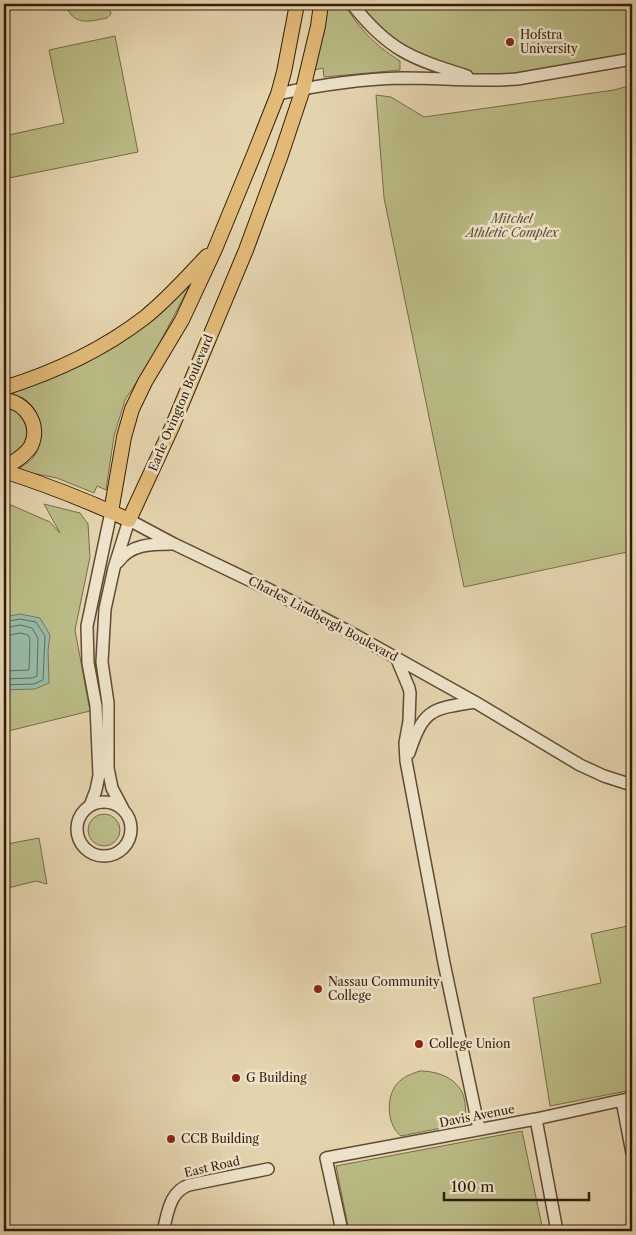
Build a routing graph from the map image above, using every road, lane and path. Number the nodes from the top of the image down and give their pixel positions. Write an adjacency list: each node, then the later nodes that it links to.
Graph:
1 (297, 4): 7 (main road)
2 (321, 4): 6 (main road, Earle Ovington Boulevard)
3 (352, 4): 5 (street)
4 (632, 58): 5 (street)
5 (478, 80): 6 (street)
6 (302, 88): 7 (street); 13 (main road, Earle Ovington Boulevard)
7 (278, 94): 8 (main road)
8 (215, 249): 9 (main road); 12 (main road)
9 (4, 388)
10 (4, 400): 11 (main road)
11 (4, 470): 12 (main road, Charles Lindbergh Boulevard)
12 (111, 512): 13 (main road, Charles Lindbergh Boulevard); 20 (street)
13 (129, 520): 14 (street, Charles Lindbergh Boulevard); 15 (street, Earle Ovington Boulevard)
14 (174, 544): 15 (street); 16 (street, Charles Lindbergh Boulevard)
15 (114, 568): 21 (street, Earle Ovington Boulevard)
16 (396, 658): 17 (street, Charles Lindbergh Boulevard); 18 (street)
17 (475, 702): 18 (street); 19 (street, Charles Lindbergh Boulevard)
18 (406, 761): 24 (street)
19 (632, 785)
20 (90, 806): 21 (street); 21 (street)
21 (123, 809)
22 (627, 1099): 23 (street, Davis Avenue); 25 (street)
23 (536, 1119): 24 (street, Davis Avenue); 29 (street)
24 (479, 1129): 28 (street, Davis Avenue)
25 (632, 1154)
26 (268, 1169): 27 (street, East Road)
27 (163, 1231)
28 (342, 1231)
29 (557, 1231)

